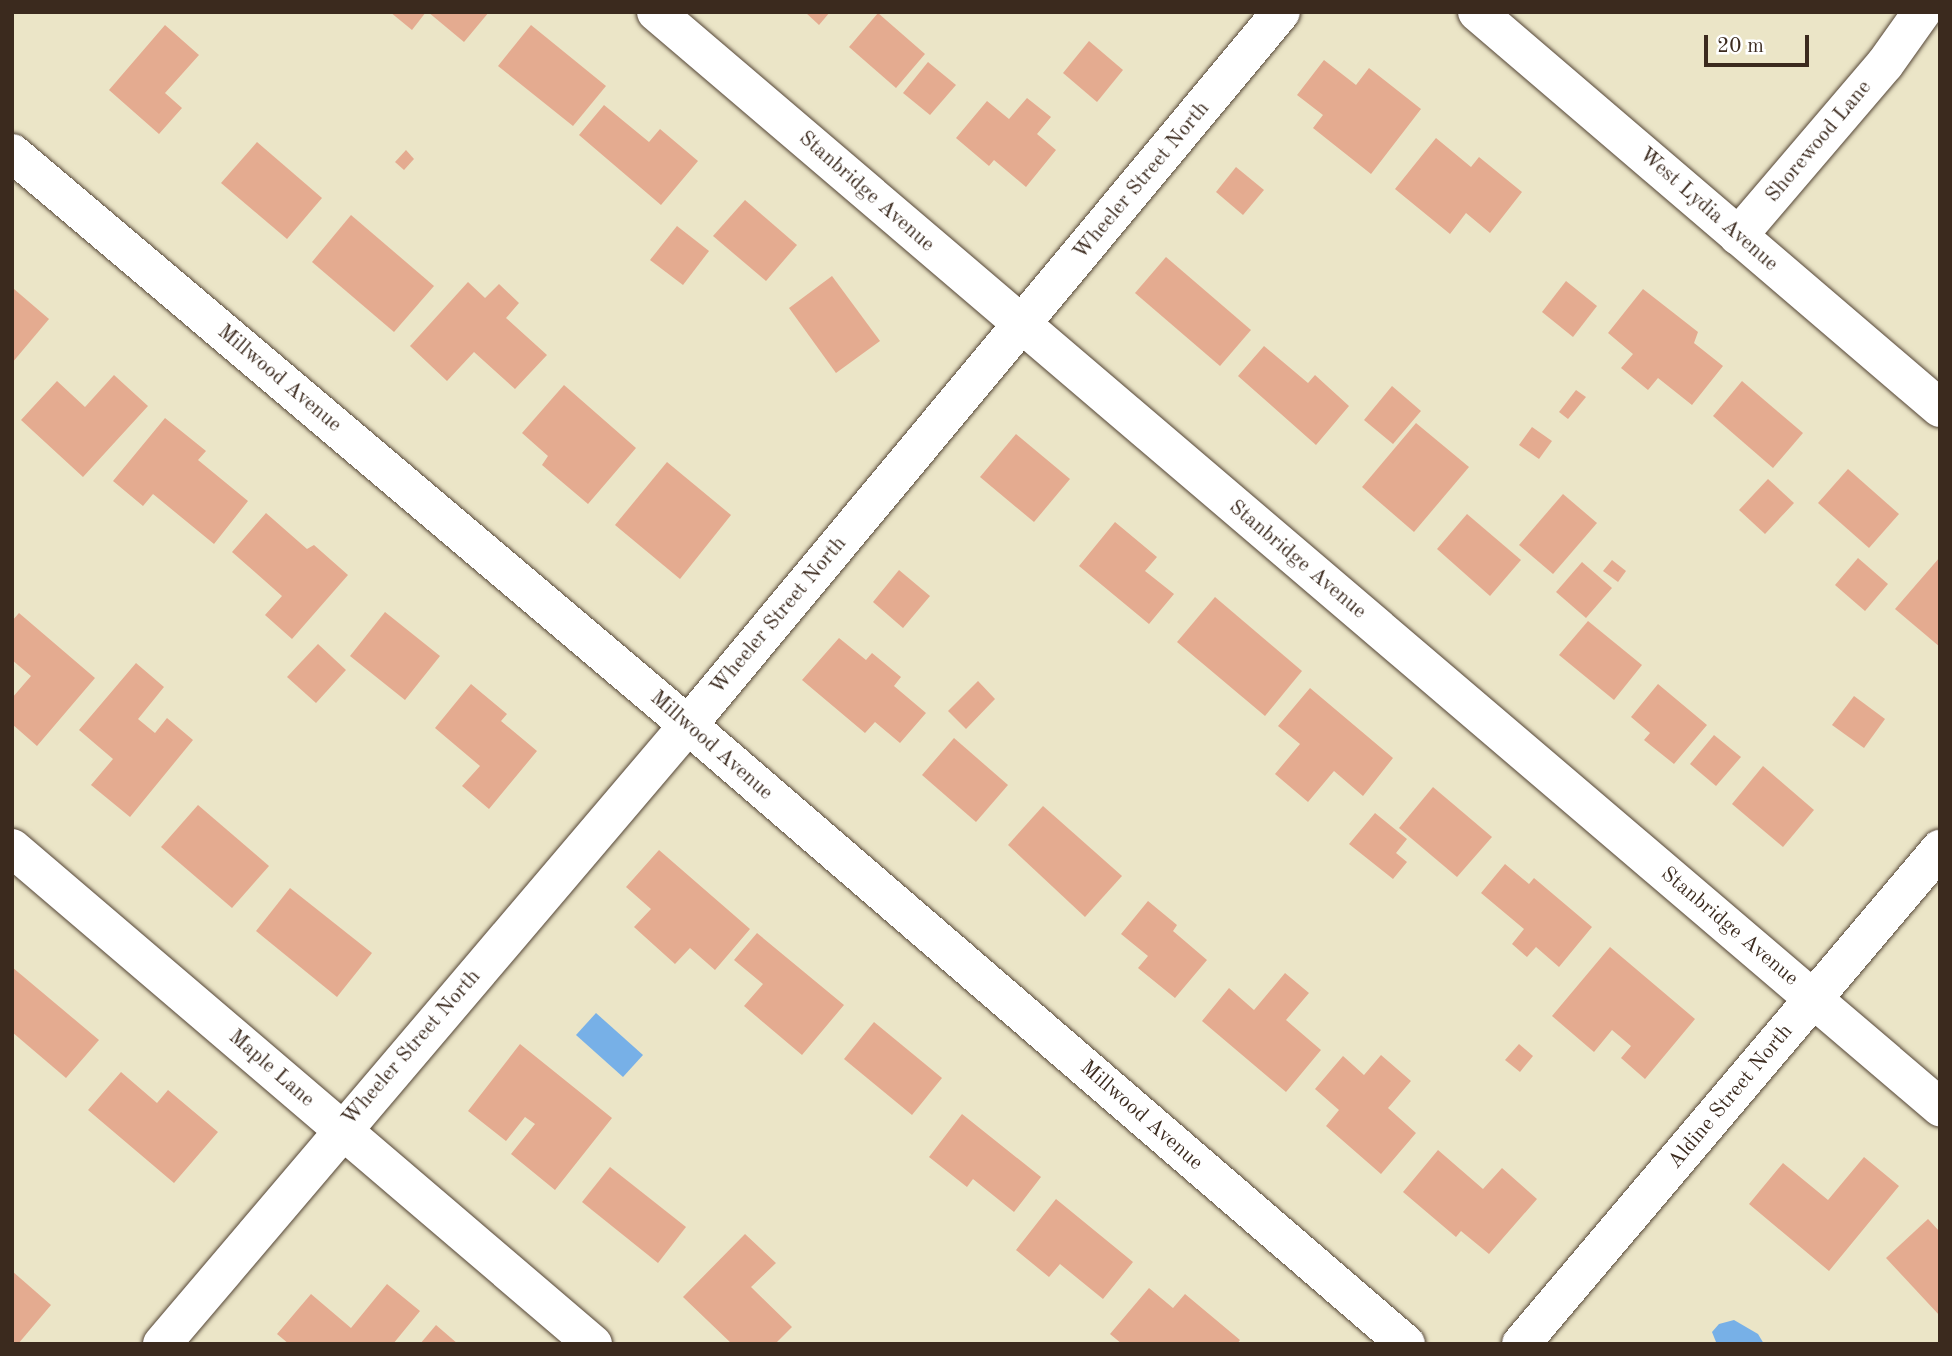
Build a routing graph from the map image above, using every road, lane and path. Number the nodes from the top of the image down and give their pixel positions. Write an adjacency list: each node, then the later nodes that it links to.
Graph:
1 (656, 12): 7 (street, Stanbridge Avenue)
2 (1282, 12): 7 (street, Wheeler Street North)
3 (1477, 12): 6 (street, West Lydia Avenue)
4 (1922, 12): 6 (street, Shorewood Lane)
5 (12, 153): 9 (street, Millwood Avenue)
6 (1738, 236): 8 (street, West Lydia Avenue)
7 (1022, 327): 9 (street, Wheeler Street North); 12 (street, Stanbridge Avenue)
8 (1940, 408)
9 (688, 725): 14 (street, Wheeler Street North); 17 (street, Millwood Avenue)
10 (12, 848): 14 (street, Maple Lane)
11 (1940, 849): 12 (street, Aldine Street North)
12 (1813, 999): 13 (street, Stanbridge Avenue); 18 (street, Aldine Street North)
13 (1940, 1107)
14 (342, 1130): 15 (street, Wheeler Street North); 16 (street, Maple Lane)
15 (162, 1344)
16 (593, 1344)
17 (1406, 1344)
18 (1521, 1344)

